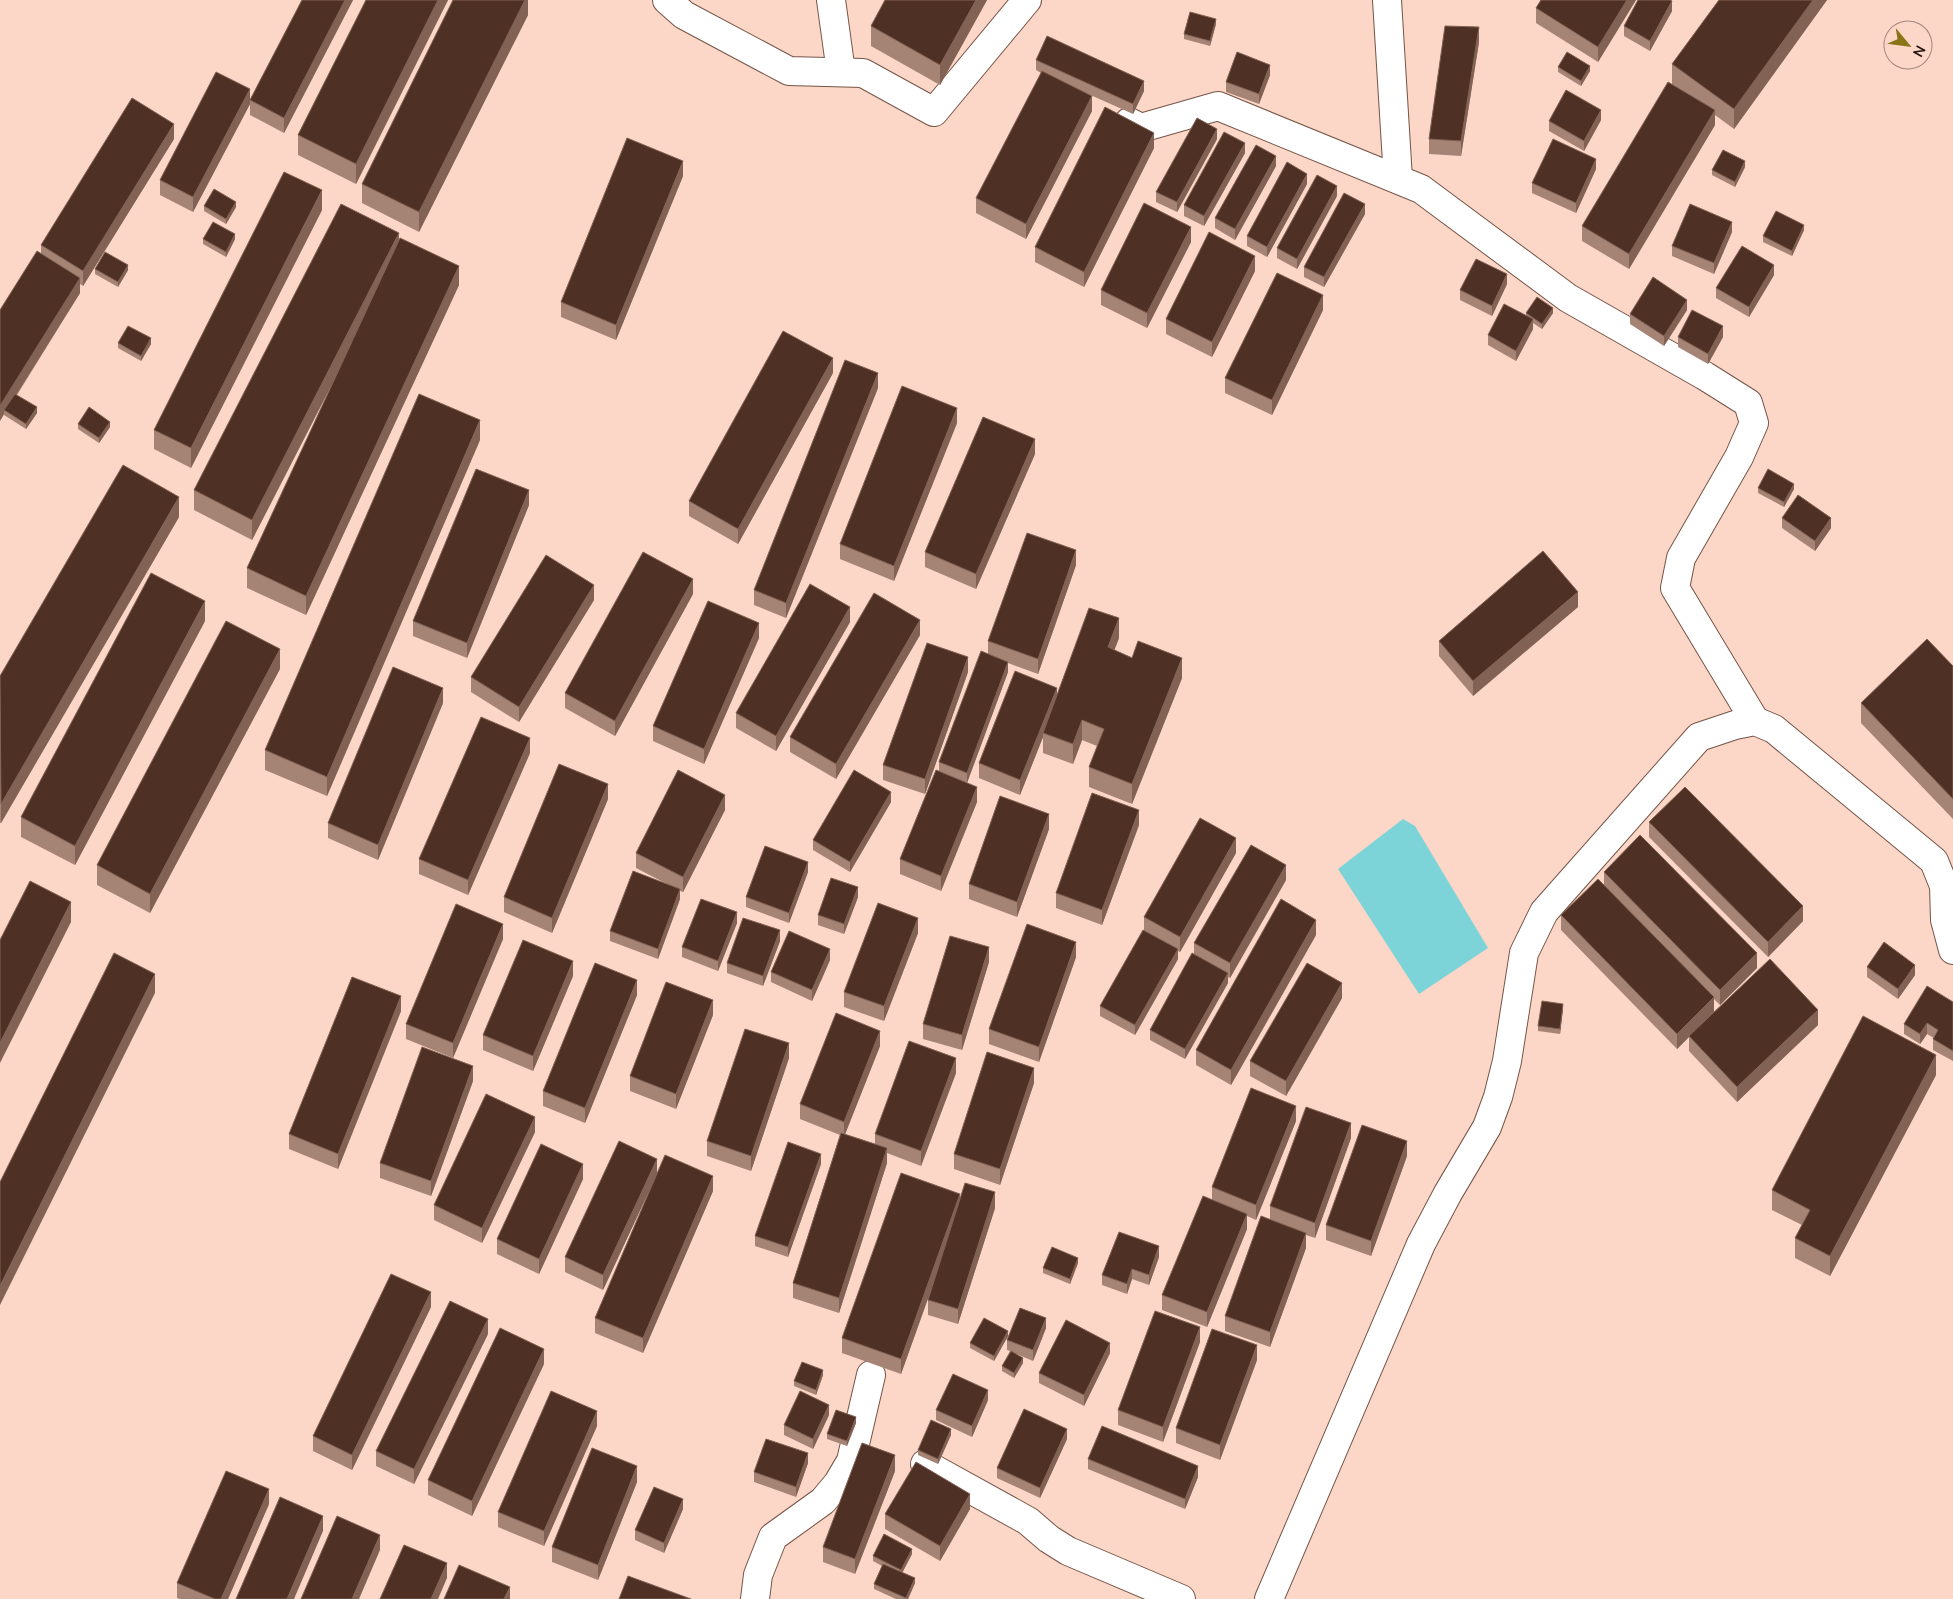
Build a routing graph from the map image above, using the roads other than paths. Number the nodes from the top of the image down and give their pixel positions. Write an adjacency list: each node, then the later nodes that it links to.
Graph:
1 (667, 0): 5 (street)
2 (831, 0): 5 (street)
3 (1027, 0): 5 (street)
4 (1387, 0): 7 (street)
5 (841, 72)
6 (1129, 122): 7 (street)
7 (1398, 179): 8 (street)
8 (1755, 722): 9 (street); 14 (street)
9 (1953, 950)
10 (871, 1375): 12 (street)
11 (926, 1464): 13 (street)
12 (754, 1599)
13 (1182, 1599)
14 (1269, 1599)

